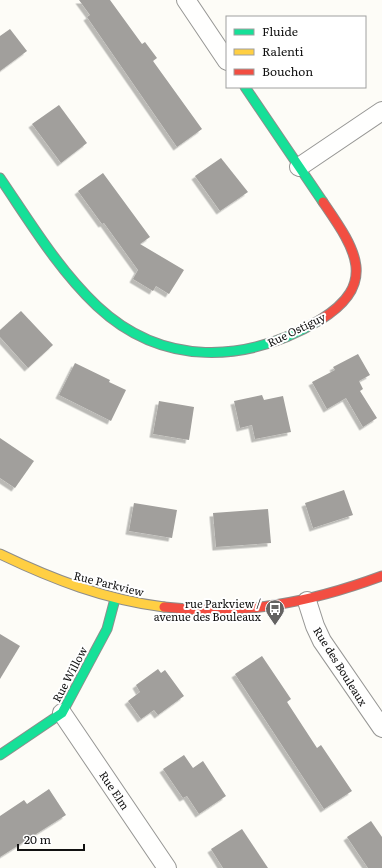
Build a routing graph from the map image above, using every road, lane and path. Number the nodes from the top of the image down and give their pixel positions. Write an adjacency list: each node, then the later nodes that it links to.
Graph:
1 (186, 0): 2 (street)
2 (226, 60)
3 (246, 88): 5 (street, Rue Ostiguy)
4 (382, 110): 5 (street)
5 (299, 167): 6 (street, Rue Ostiguy)
6 (0, 178)
7 (0, 554): 9 (street, Rue Parkview)
8 (382, 576): 10 (street, Rue Parkview)
9 (115, 599): 10 (street, Rue Parkview); 11 (street, Rue Willow)
10 (307, 601): 12 (street, Rue des Bouleaux)
11 (62, 713): 13 (street, Rue Willow); 14 (street, Rue Elm)
12 (382, 728)
13 (0, 755)
14 (168, 868)

